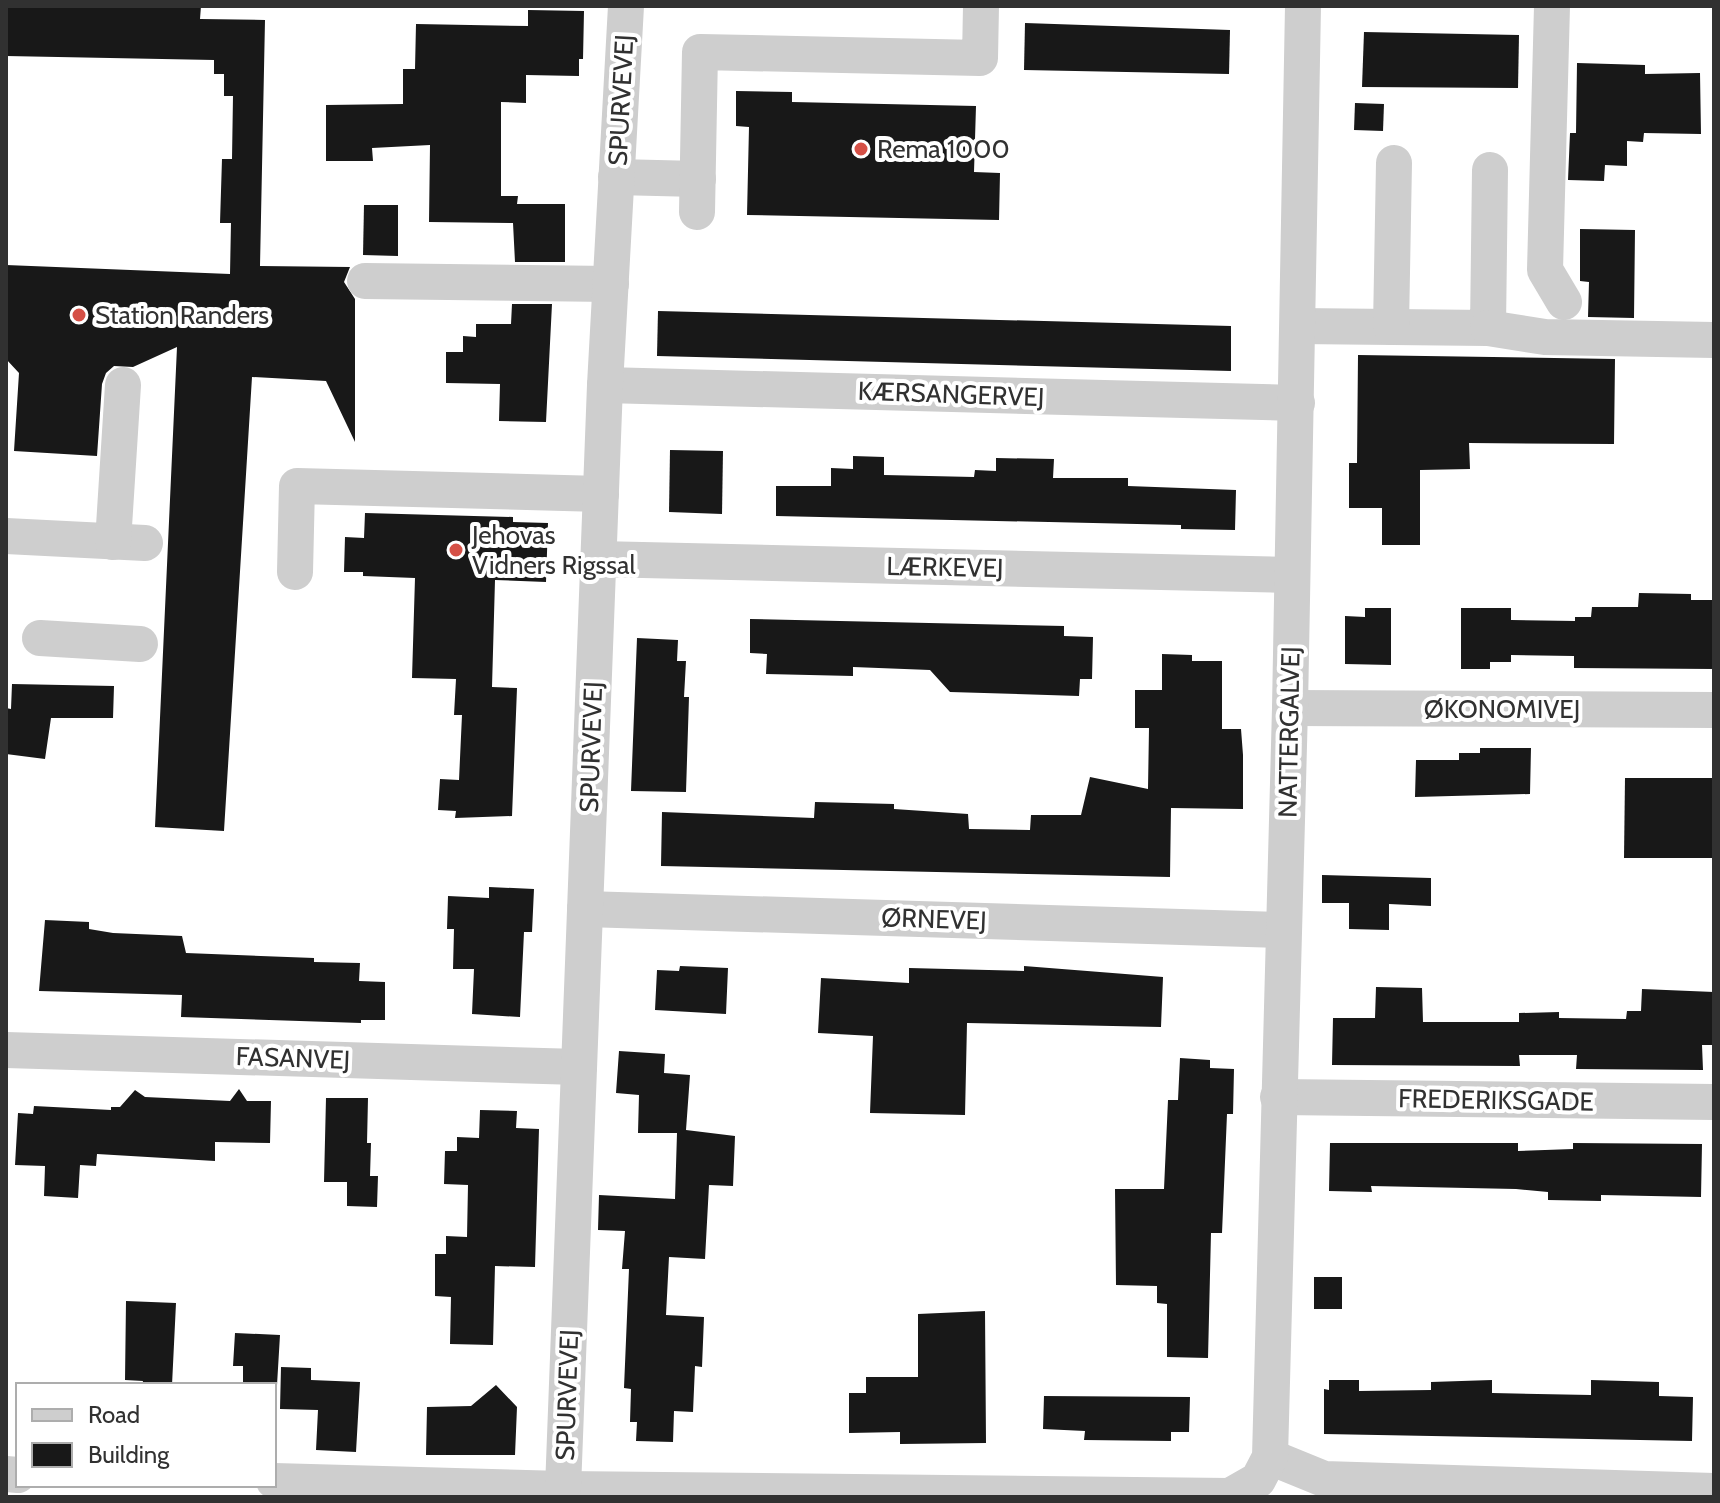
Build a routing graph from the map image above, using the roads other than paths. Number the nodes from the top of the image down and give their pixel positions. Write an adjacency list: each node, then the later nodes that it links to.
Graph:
1 (626, 6): 7 (street, SPURVEVEJ)
2 (981, 6): 7 (street)
3 (1303, 6): 11 (street, NATTERGALVEJ)
4 (1552, 6): 10 (street)
5 (1394, 163): 12 (street)
6 (1490, 170): 13 (street)
7 (616, 177): 9 (street, SPURVEVEJ)
8 (365, 281): 9 (street)
9 (611, 284): 16 (street, SPURVEVEJ)
10 (1564, 302)
11 (1298, 326): 12 (street); 17 (street, NATTERGALVEJ)
12 (1391, 327): 13 (street)
13 (1488, 328): 14 (street)
14 (1714, 340)
15 (123, 385): 19 (street)
16 (605, 385): 17 (street, KÆRSANGERVEJ); 18 (street, SPURVEVEJ)
17 (1297, 403): 22 (street, NATTERGALVEJ)
18 (601, 494): 20 (street, SPURVEVEJ); 21 (street)
19 (6, 536)
20 (598, 559): 22 (street, LÆRKEVEJ); 27 (street, SPURVEVEJ)
21 (295, 572)
22 (1292, 575): 25 (street, NATTERGALVEJ)
23 (40, 638): 24 (street)
24 (140, 644)
25 (1290, 708): 26 (street, ØKONOMIVEJ); 28 (street, NATTERGALVEJ)
26 (1714, 710)
27 (585, 909): 28 (street, ØRNEVEJ); 30 (street, SPURVEVEJ)
28 (1283, 930): 31 (street, NATTERGALVEJ)
29 (6, 1050): 30 (street, FASANVEJ)
30 (579, 1067): 35 (street, SPURVEVEJ)
31 (1278, 1097): 32 (street, FREDERIKSGADE); 33 (street, NATTERGALVEJ)
32 (1714, 1102)
33 (1270, 1457): 35 (street); 36 (street)
34 (276, 1481): 35 (street)
35 (563, 1489)
36 (1714, 1491)

